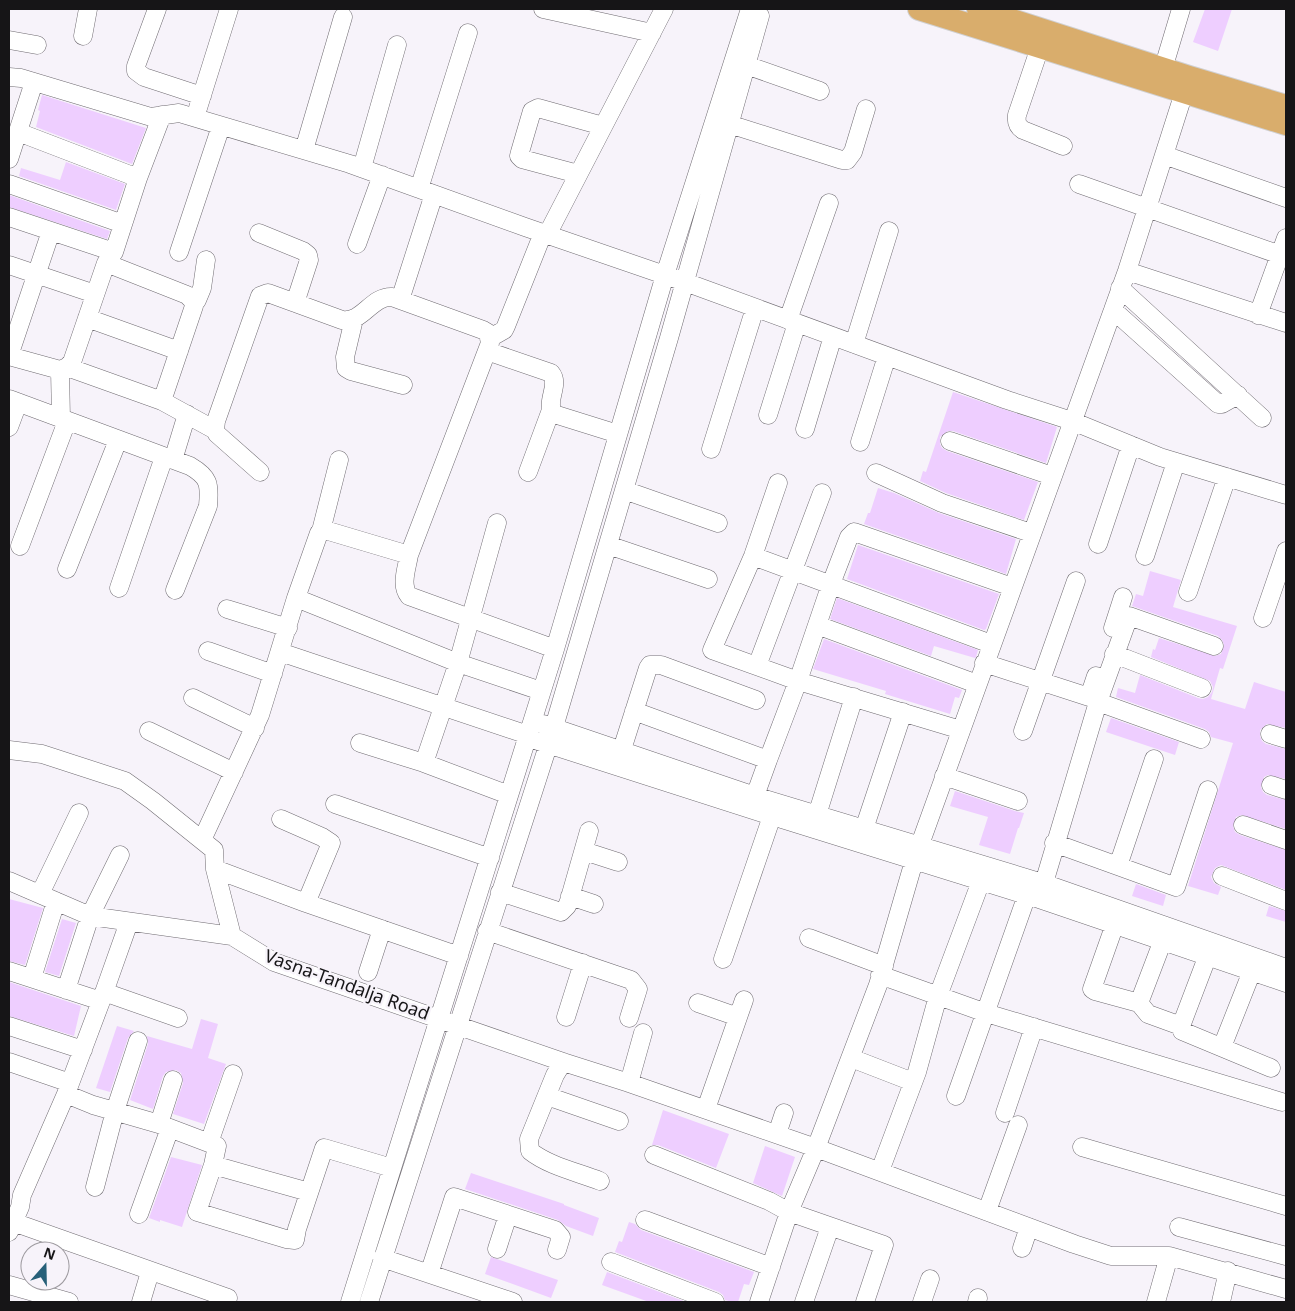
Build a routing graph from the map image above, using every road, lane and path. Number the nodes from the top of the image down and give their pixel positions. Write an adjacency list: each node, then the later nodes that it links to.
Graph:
1 (88, 9): 14 (street)
2 (157, 9): 25 (street)
3 (229, 9): 25 (street)
4 (543, 9): 13 (street)
5 (664, 9): 13 (street)
6 (750, 9): 64 (street)
7 (762, 9): 19 (street)
8 (919, 9): 18 (main road)
9 (978, 9): 20 (main road)
10 (1181, 9): 20 (street)
11 (343, 18): 36 (street)
12 (468, 33): 45 (street)
13 (652, 33): 33 (street)
14 (83, 36)
15 (9, 40): 16 (street)
16 (37, 45)
17 (398, 45): 39 (street)
18 (1040, 47): 23 (main road); 35 (street)
19 (746, 65): 24 (street); 30 (street)
20 (1163, 69): 23 (main road)
21 (9, 77): 22 (street)
22 (34, 82): 28 (street); 34 (street)
23 (1186, 85): 26 (main road); 31 (main road); 37 (street)
24 (820, 91)
25 (202, 96): 29 (street)
26 (1286, 106)
27 (866, 109): 30 (street)
28 (162, 116): 29 (street); 42 (street)
29 (195, 118): 32 (street)
30 (729, 124): 65 (street)
31 (1286, 124)
32 (222, 126): 36 (street); 57 (street)
33 (603, 126): 40 (street); 40 (street)
34 (18, 132): 38 (street); 42 (street)
35 (1063, 146)
36 (304, 150): 39 (street)
37 (1164, 155): 46 (street); 48 (street)
38 (9, 159)
39 (362, 168): 41 (street)
40 (578, 174): 54 (street)
41 (382, 176): 45 (street); 56 (street)
42 (138, 178): 50 (street)
43 (9, 184): 50 (street)
44 (1079, 184): 48 (street)
45 (427, 192): 54 (street); 68 (street)
46 (1286, 198)
47 (829, 203): 77 (street)
48 (1146, 209): 58 (street); 62 (street)
49 (9, 217): 51 (street)
50 (123, 224): 59 (street)
51 (51, 231): 59 (street); 63 (street)
52 (889, 231): 81 (street)
53 (259, 234): 70 (street)
54 (545, 234): 64 (street); 80 (street)
55 (1286, 238): 58 (street)
56 (357, 244)
57 (179, 252)
58 (1283, 256): 73 (street)
59 (110, 258): 67 (street); 69 (street)
60 (206, 260): 69 (street)
61 (9, 265): 63 (street)
62 (1127, 271): 66 (street); 73 (street)
63 (36, 276): 67 (street); 74 (street)
64 (665, 276): 65 (street); 99 (street)
65 (685, 282): 71 (street); 114 (street)
66 (1120, 288): 72 (street); 87 (street)
67 (95, 294): 75 (street)
68 (400, 300): 76 (street); 80 (street)
69 (193, 301): 82 (street)
70 (295, 303): 76 (street); 98 (street)
71 (755, 308): 77 (street); 104 (street)
72 (1112, 310): 87 (street); 95 (street)
73 (1258, 315): 78 (street)
74 (15, 318): 83 (street)
75 (87, 318): 82 (street); 85 (street)
76 (354, 319): 86 (street)
77 (792, 321): 79 (street); 92 (street)
78 (1286, 323)
79 (833, 336): 81 (street); 97 (street)
80 (488, 344): 90 (street); 125 (street)
81 (854, 344): 84 (street)
82 (179, 351): 89 (street)
83 (9, 356): 85 (street)
84 (887, 356): 95 (street); 102 (street)
85 (64, 368): 89 (street); 94 (street)
86 (403, 385)
87 (1238, 395): 93 (street)
88 (13, 401): 94 (street); 96 (street)
89 (162, 401): 91 (street)
90 (551, 410): 99 (street); 109 (street)
91 (186, 414): 98 (street); 105 (street)
92 (768, 415)
93 (1262, 418)
94 (64, 420): 100 (street); 123 (street)
95 (1072, 421): 103 (street); 111 (street)
96 (9, 428)
97 (804, 429)
98 (215, 430): 108 (street)
99 (618, 434): 146 (street)
100 (118, 440): 105 (street); 128 (street)
101 (950, 441): 111 (street)
102 (860, 442)
103 (1131, 445): 107 (street); 121 (street)
104 (711, 449)
105 (169, 458): 134 (street); 135 (street)
106 (339, 460): 119 (street)
107 (1176, 462): 112 (street); 127 (street)
108 (260, 472)
109 (528, 472)
110 (876, 473): 120 (street)
111 (1052, 476): 120 (street)
112 (1227, 477): 116 (street); 136 (street)
113 (778, 483): 126 (street)
114 (624, 490): 118 (street); 122 (street)
115 (822, 493): 129 (street)
116 (1286, 496)
117 (497, 523): 140 (street)
118 (718, 523)
119 (321, 531): 125 (street); 138 (street)
120 (1031, 533): 133 (street)
121 (1098, 544)
122 (608, 545): 130 (street); 171 (street)
123 (20, 546)
124 (1286, 551): 141 (street)
125 (409, 555): 140 (street)
126 (754, 556): 129 (street); 152 (street)
127 (1145, 556)
128 (67, 568)
129 (792, 570): 132 (street); 152 (street)
130 (708, 579)
131 (1076, 581): 155 (street)
132 (831, 584): 133 (street); 142 (street); 144 (street)
133 (1012, 587): 144 (street)
134 (119, 588)
135 (174, 590)
136 (1188, 592)
137 (1123, 597): 155 (street)
138 (296, 598): 143 (street); 150 (street)
139 (226, 609): 143 (street)
140 (470, 618): 146 (street); 150 (street)
141 (1264, 618)
142 (817, 625): 154 (street); 156 (street)
143 (288, 628): 148 (street)
144 (991, 644): 151 (street)
145 (1214, 646): 149 (street)
146 (555, 649): 158 (street)
147 (208, 651): 153 (street)
148 (280, 652): 153 (street); 163 (street)
149 (1114, 654): 157 (street); 162 (street)
150 (458, 663): 158 (street); 163 (street)
151 (984, 663): 155 (street); 156 (street)
152 (757, 666): 154 (street)
153 (273, 674): 166 (street)
154 (798, 681): 159 (street); 177 (street)
155 (1041, 682): 170 (street)
156 (977, 684): 167 (street)
157 (1202, 688)
158 (541, 691): 169 (street)
159 (854, 697): 165 (street); 187 (street)
160 (193, 698): 166 (street)
161 (756, 700): 164 (street)
162 (1098, 702): 172 (street); 195 (street)
163 (442, 706): 169 (street); 178 (street)
164 (634, 711): 175 (street); 177 (street)
165 (903, 712): 167 (street); 191 (street)
166 (255, 728): 179 (street)
167 (961, 730): 180 (street)
168 (149, 731): 179 (street)
169 (529, 731): 171 (street); 182 (street)
170 (1023, 731)
171 (551, 736): 175 (street); 206 (street)
172 (1201, 739)
173 (360, 743): 178 (street)
174 (9, 750): 193 (street)
175 (619, 758): 183 (street); 188 (street)
176 (1154, 759): 201 (street)
177 (768, 760): 183 (street)
178 (424, 763): 182 (street)
179 (234, 772): 193 (street)
180 (944, 776): 184 (street); 197 (street)
181 (1208, 790): 201 (street)
182 (509, 795): 199 (street)
183 (755, 796): 187 (street)
184 (1018, 801)
185 (335, 804): 199 (street)
186 (79, 814): 209 (street)
187 (817, 815): 191 (street)
188 (772, 816): 197 (street); 223 (street)
189 (282, 819): 211 (street)
190 (1243, 825): 194 (street)
191 (864, 829): 197 (street)
192 (590, 831): 196 (street)
193 (202, 840): 202 (street)
194 (1286, 840)
195 (1054, 843): 201 (street); 207 (street)
196 (584, 851): 200 (street); 208 (street)
197 (917, 853): 205 (street); 207 (street); 225 (street)
198 (120, 855): 213 (street)
199 (490, 858): 222 (street)
200 (618, 862)
201 (1118, 866)
202 (215, 869): 211 (street); 218 (street)
203 (1222, 876): 210 (street)
204 (9, 881): 209 (street)
205 (981, 882): 207 (street); 232 (street)
206 (500, 892): 208 (street); 217 (street)
207 (1037, 892): 215 (street); 229 (street); 237 (street)
208 (570, 896): 212 (street)
209 (48, 898): 213 (street); 230 (street)
210 (1286, 901)
211 (306, 903): 216 (street)
212 (594, 904)
213 (90, 916): 214 (street); 231 (street)
214 (129, 922): 218 (street); 233 (street)
215 (1115, 924): 220 (street); 236 (street)
216 (382, 929): 222 (street); 228 (street)
217 (487, 931): 224 (street); 243 (street)
218 (232, 936): 242 (street, Vasna-Tandalja Road)
219 (808, 938): 225 (street)
220 (1163, 940): 221 (street); 236 (street)
221 (1208, 955): 227 (street); 245 (street)
222 (459, 956): 242 (street)
223 (724, 958)
224 (583, 963): 238 (street); 241 (street)
225 (882, 970): 232 (street); 251 (street)
226 (9, 971): 230 (street)
227 (1252, 971): 229 (street); 249 (street)
228 (368, 972)
229 (1285, 973)
230 (32, 978): 231 (street)
231 (66, 990): 233 (street)
232 (938, 996): 237 (street); 257 (street)
233 (103, 997): 240 (street); 250 (street)
234 (744, 1000): 239 (street)
235 (698, 1003): 239 (street)
236 (1139, 1004): 245 (street)
237 (986, 1013): 246 (street); 261 (street)
238 (566, 1016)
239 (738, 1017): 263 (street)
240 (178, 1018)
241 (629, 1018)
242 (438, 1019): 243 (street, Vasna-Tandalja Road); 274 (street)
243 (457, 1025): 252 (street, Vasna-Tandalja Road); 295 (street)
244 (9, 1026): 250 (street)
245 (1181, 1026): 249 (street)
246 (1034, 1027): 262 (street); 281 (street)
247 (643, 1034): 258 (street)
248 (138, 1041): 264 (street)
249 (1222, 1047): 254 (street)
250 (83, 1050): 259 (street)
251 (850, 1058): 257 (street); 271 (street)
252 (563, 1062): 258 (street, Vasna-Tandalja Road); 260 (street)
253 (10, 1066): 259 (street)
254 (1271, 1068)
255 (233, 1074): 269 (street)
256 (173, 1080): 267 (street)
257 (914, 1082): 275 (street)
258 (629, 1083): 263 (street, Vasna-Tandalja Road)
259 (68, 1089): 264 (street); 279 (street)
260 (546, 1096): 266 (street); 276 (street)
261 (956, 1096)
262 (1282, 1102)
263 (706, 1109): 268 (street, Vasna-Tandalja Road)
264 (115, 1111): 267 (street); 277 (street)
265 (784, 1113): 268 (street)
266 (619, 1121)
267 (164, 1126): 269 (street); 283 (street)
268 (777, 1134): 271 (street, Vasna-Tandalja Road)
269 (209, 1143): 273 (street)
270 (1082, 1147): 280 (street)
271 (816, 1148): 275 (street, Vasna-Tandalja Road); 282 (street)
272 (654, 1154): 282 (street)
273 (213, 1165): 278 (street); 278 (street)
274 (392, 1168): 278 (street); 307 (street)
275 (880, 1171): 281 (street, Vasna-Tandalja Road)
276 (600, 1181)
277 (94, 1187)
278 (308, 1192)
279 (15, 1193): 286 (street)
280 (1286, 1206)
281 (987, 1211): 288 (street, Vasna-Tandalja Road)
282 (789, 1212): 287 (street); 297 (street)
283 (139, 1214)
284 (508, 1215): 291 (street); 292 (street); 300 (street)
285 (645, 1220): 297 (street)
286 (11, 1227): 299 (street)
287 (830, 1227): 312 (street); 313 (street)
288 (1029, 1227): 290 (street); 293 (street, Vasna-Tandalja Road)
289 (1179, 1227): 294 (street)
290 (1022, 1248)
291 (497, 1249)
292 (557, 1250)
293 (1169, 1256): 298 (street, Vasna-Tandalja Road); 315 (street)
294 (1286, 1256)
295 (382, 1258): 300 (street); 308 (street)
296 (611, 1262): 310 (street)
297 (771, 1267): 311 (street)
298 (1228, 1271): 303 (street, Vasna-Tandalja Road); 316 (street)
299 (150, 1272): 304 (street); 306 (street)
300 (429, 1274): 309 (street)
301 (930, 1279): 314 (street)
302 (9, 1285): 305 (street)
303 (1282, 1293)
304 (228, 1298)
305 (69, 1302)
306 (141, 1302)
307 (350, 1302)
308 (369, 1302)
309 (513, 1302)
310 (715, 1302)
311 (759, 1302)
312 (804, 1302)
313 (865, 1302)
314 (922, 1302)
315 (1156, 1302)
316 (1221, 1302)

